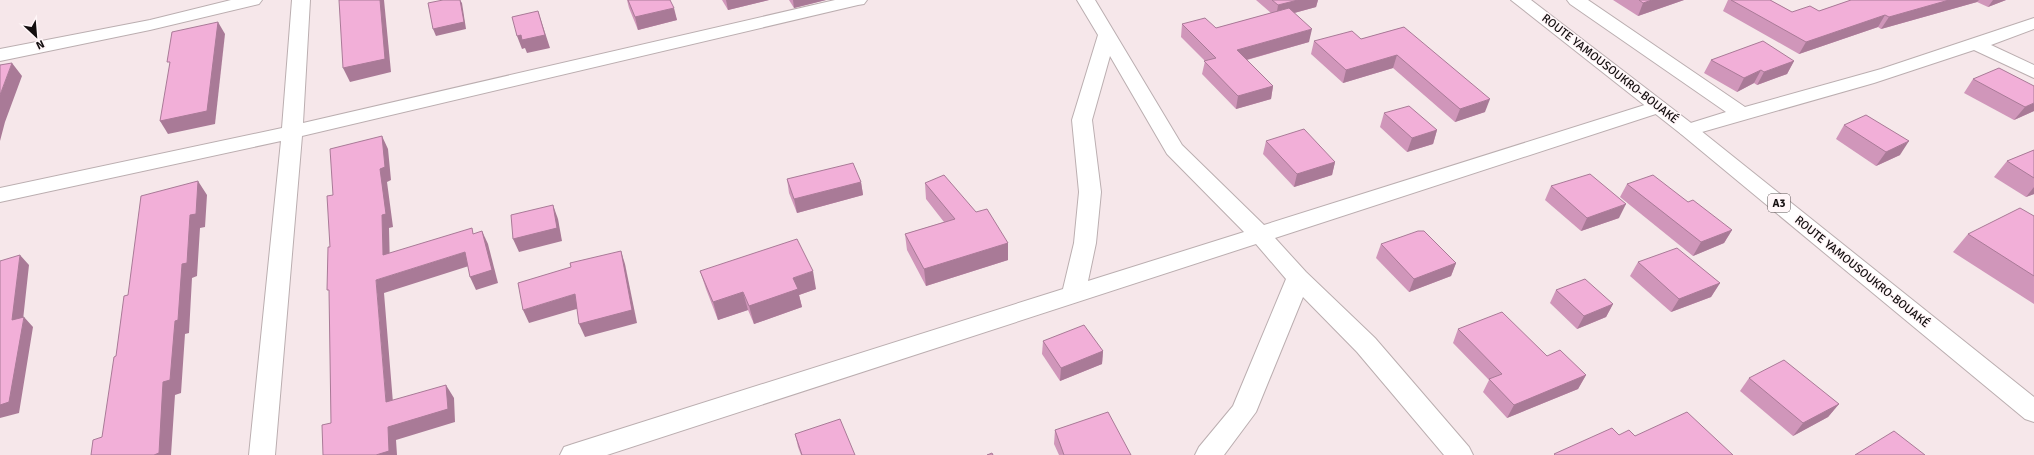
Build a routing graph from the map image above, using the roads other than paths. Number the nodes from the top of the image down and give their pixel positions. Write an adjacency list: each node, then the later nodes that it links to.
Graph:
1 (253, 0): 10 (street)
2 (301, 0): 15 (street)
3 (858, 0): 15 (street)
4 (1086, 0): 8 (street)
5 (1520, 0): 12 (street, ROUTE YAMOUSOUKRO-BOUAKÉ / A3)
6 (1576, 0): 13 (street)
7 (2034, 23): 9 (street)
8 (1107, 35): 17 (street); 19 (street)
9 (1975, 44): 11 (street); 13 (street)
10 (0, 55)
11 (2034, 72)
12 (1658, 107): 14 (street, ROUTE YAMOUSOUKRO-BOUAKÉ / A3); 17 (street)
13 (1741, 113): 14 (street)
14 (1688, 130): 20 (street, ROUTE YAMOUSOUKRO-BOUAKÉ / A3)
15 (292, 132): 16 (street); 21 (street)
16 (0, 195)
17 (1260, 235): 18 (street); 19 (street)
18 (1298, 278): 23 (street); 24 (street)
19 (1073, 295): 22 (street)
20 (2034, 412)
21 (262, 455)
22 (573, 455)
23 (1208, 455)
24 (1460, 455)

